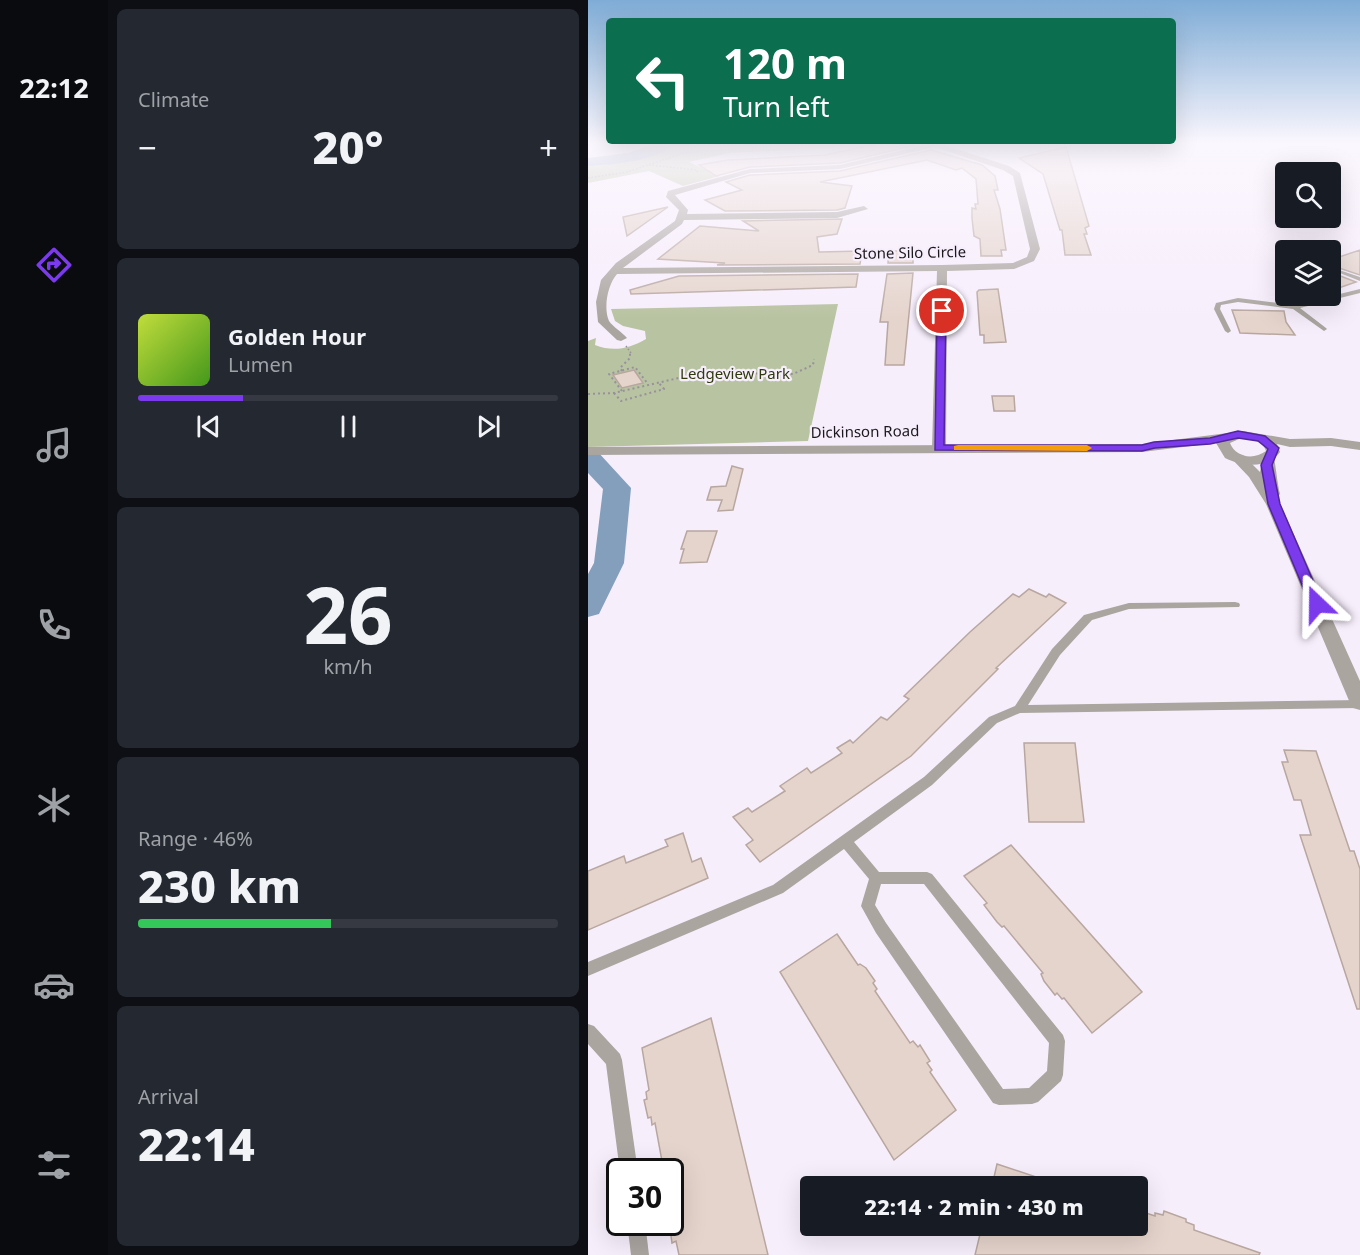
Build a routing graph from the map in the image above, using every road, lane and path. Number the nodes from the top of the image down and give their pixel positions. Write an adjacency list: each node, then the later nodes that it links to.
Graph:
1 (675, 202): 4 (street)
2 (1023, 202): 5 (street, Stone Silo Circle)
3 (864, 209): 4 (street)
4 (682, 217): 6 (street)
5 (942, 268): 6 (street, Stone Silo Circle); 24 (street)
6 (614, 271): 13 (street)
7 (1341, 272): 8 (lane)
8 (1360, 279)
9 (1360, 291): 10 (lane)
10 (1295, 307): 11 (lane); 12 (lane)
11 (1324, 329)
12 (1227, 330)
13 (621, 338): 15 (path)
14 (814, 359): 16 (path)
15 (622, 371): 17 (path); 18 (path)
16 (658, 382): 17 (path); 19 (path)
17 (648, 384): 18 (path)
18 (622, 391): 19 (path)
19 (614, 393): 20 (path)
20 (588, 394)
21 (1231, 436): 22 (street, Dickinson Road); 25 (street, Dickinson Road); 27 (street)
22 (1255, 436): 23 (street); 28 (street)
23 (1356, 446): 28 (street)
24 (939, 448): 25 (street, Dickinson Road); 26 (street, Dickinson Road)
25 (1142, 448): 27 (street, Dickinson Road)
26 (588, 451)
27 (1235, 457): 28 (street, Dickinson Road); 29 (street)
28 (1270, 457): 29 (street)
29 (1274, 504): 31 (street)
30 (1235, 605): 32 (lane)
31 (1360, 703): 32 (lane)
32 (1019, 709): 33 (lane)
33 (845, 841): 34 (lane); 35 (lane)
34 (876, 878): 34 (lane)
35 (588, 969)
36 (588, 1032): 37 (lane)
37 (627, 1158)
38 (638, 1236): 39 (lane)
39 (640, 1255)

